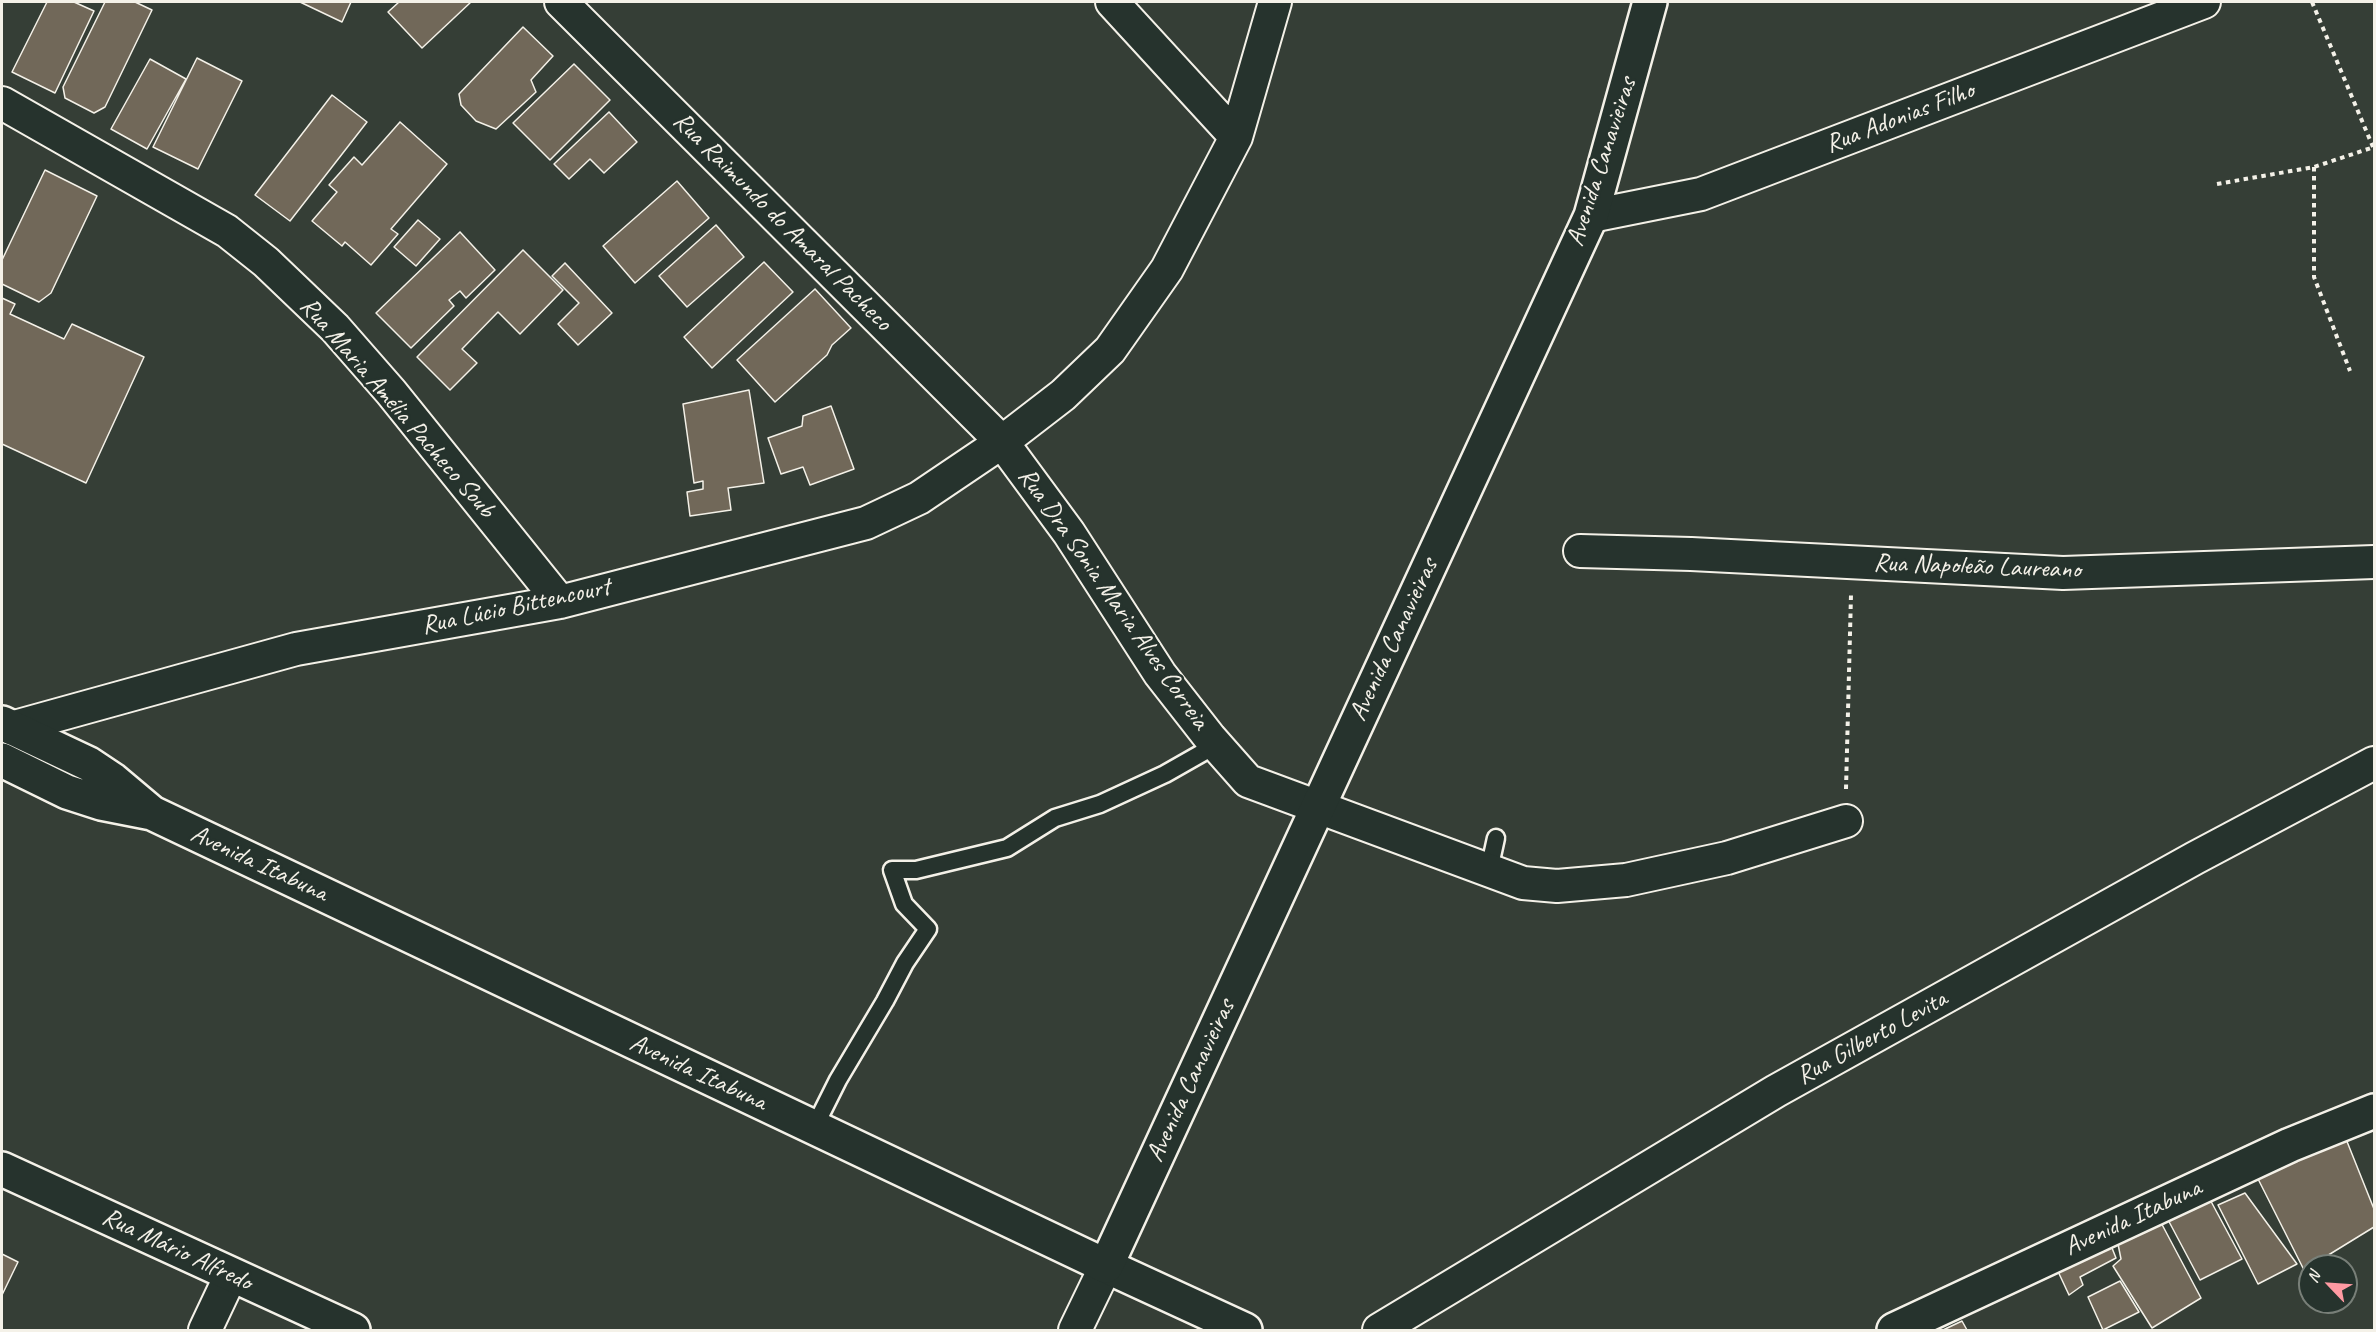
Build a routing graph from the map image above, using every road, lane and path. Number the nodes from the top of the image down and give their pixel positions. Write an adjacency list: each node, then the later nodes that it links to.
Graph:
1 (561, 2): 14 (street, Rua Raimundo do Amaral Pacheco)
2 (1112, 2): 8 (street)
3 (1275, 2): 8 (street, Rua Lúcio Bittencourt)
4 (1650, 2): 12 (main road, Avenida Canavieiras)
5 (2204, 2): 12 (street, Rua Adonias Filho)
6 (2312, 2): 9 (path)
7 (2, 103): 18 (street, Rua Maria Amélia Pacheco Soub)
8 (1236, 137): 14 (street, Rua Lúcio Bittencourt)
9 (2374, 147): 10 (path)
10 (2314, 167): 11 (path); 13 (path)
11 (2217, 184)
12 (1591, 216): 23 (main road, Avenida Canavieiras)
13 (2350, 371)
14 (1002, 442): 18 (street, Rua Lúcio Bittencourt); 20 (street, Rua Dra Sonia Maria Alves Correia)
15 (1580, 551): 16 (street, Rua Napoleão Laureano)
16 (1852, 561): 17 (street, Rua Napoleão Laureano); 25 (path)
17 (2374, 562)
18 (560, 602): 19 (street, Rua Lúcio Bittencourt)
19 (6, 726): 24 (main road, Avenida Itabuna)
20 (1216, 745): 23 (street, Rua Dra Sonia Maria Alves Correia); 29 (lane)
21 (2, 760): 24 (main road, Avenida Itabuna)
22 (2374, 763): 37 (street, Rua Gilberto Levita)
23 (1317, 806): 27 (street, Rua Dra Sonia Maria Alves Correia); 31 (main road, Avenida Canavieiras)
24 (152, 813): 29 (main road, Avenida Itabuna)
25 (1846, 821): 27 (street, Rua Dra Sonia Maria Alves Correia)
26 (1496, 838): 27 (lane)
27 (1489, 870)
28 (2374, 1111): 38 (main road, Avenida Itabuna)
29 (814, 1128): 31 (main road, Avenida Itabuna)
30 (2, 1169): 32 (main road, Rua Mário Alfredo)
31 (1106, 1266): 35 (street); 36 (main road, Avenida Itabuna)
32 (231, 1275): 33 (street); 34 (main road, Rua Mário Alfredo)
33 (205, 1330)
34 (353, 1330)
35 (1076, 1330)
36 (1245, 1330)
37 (1379, 1330)
38 (1894, 1330)

